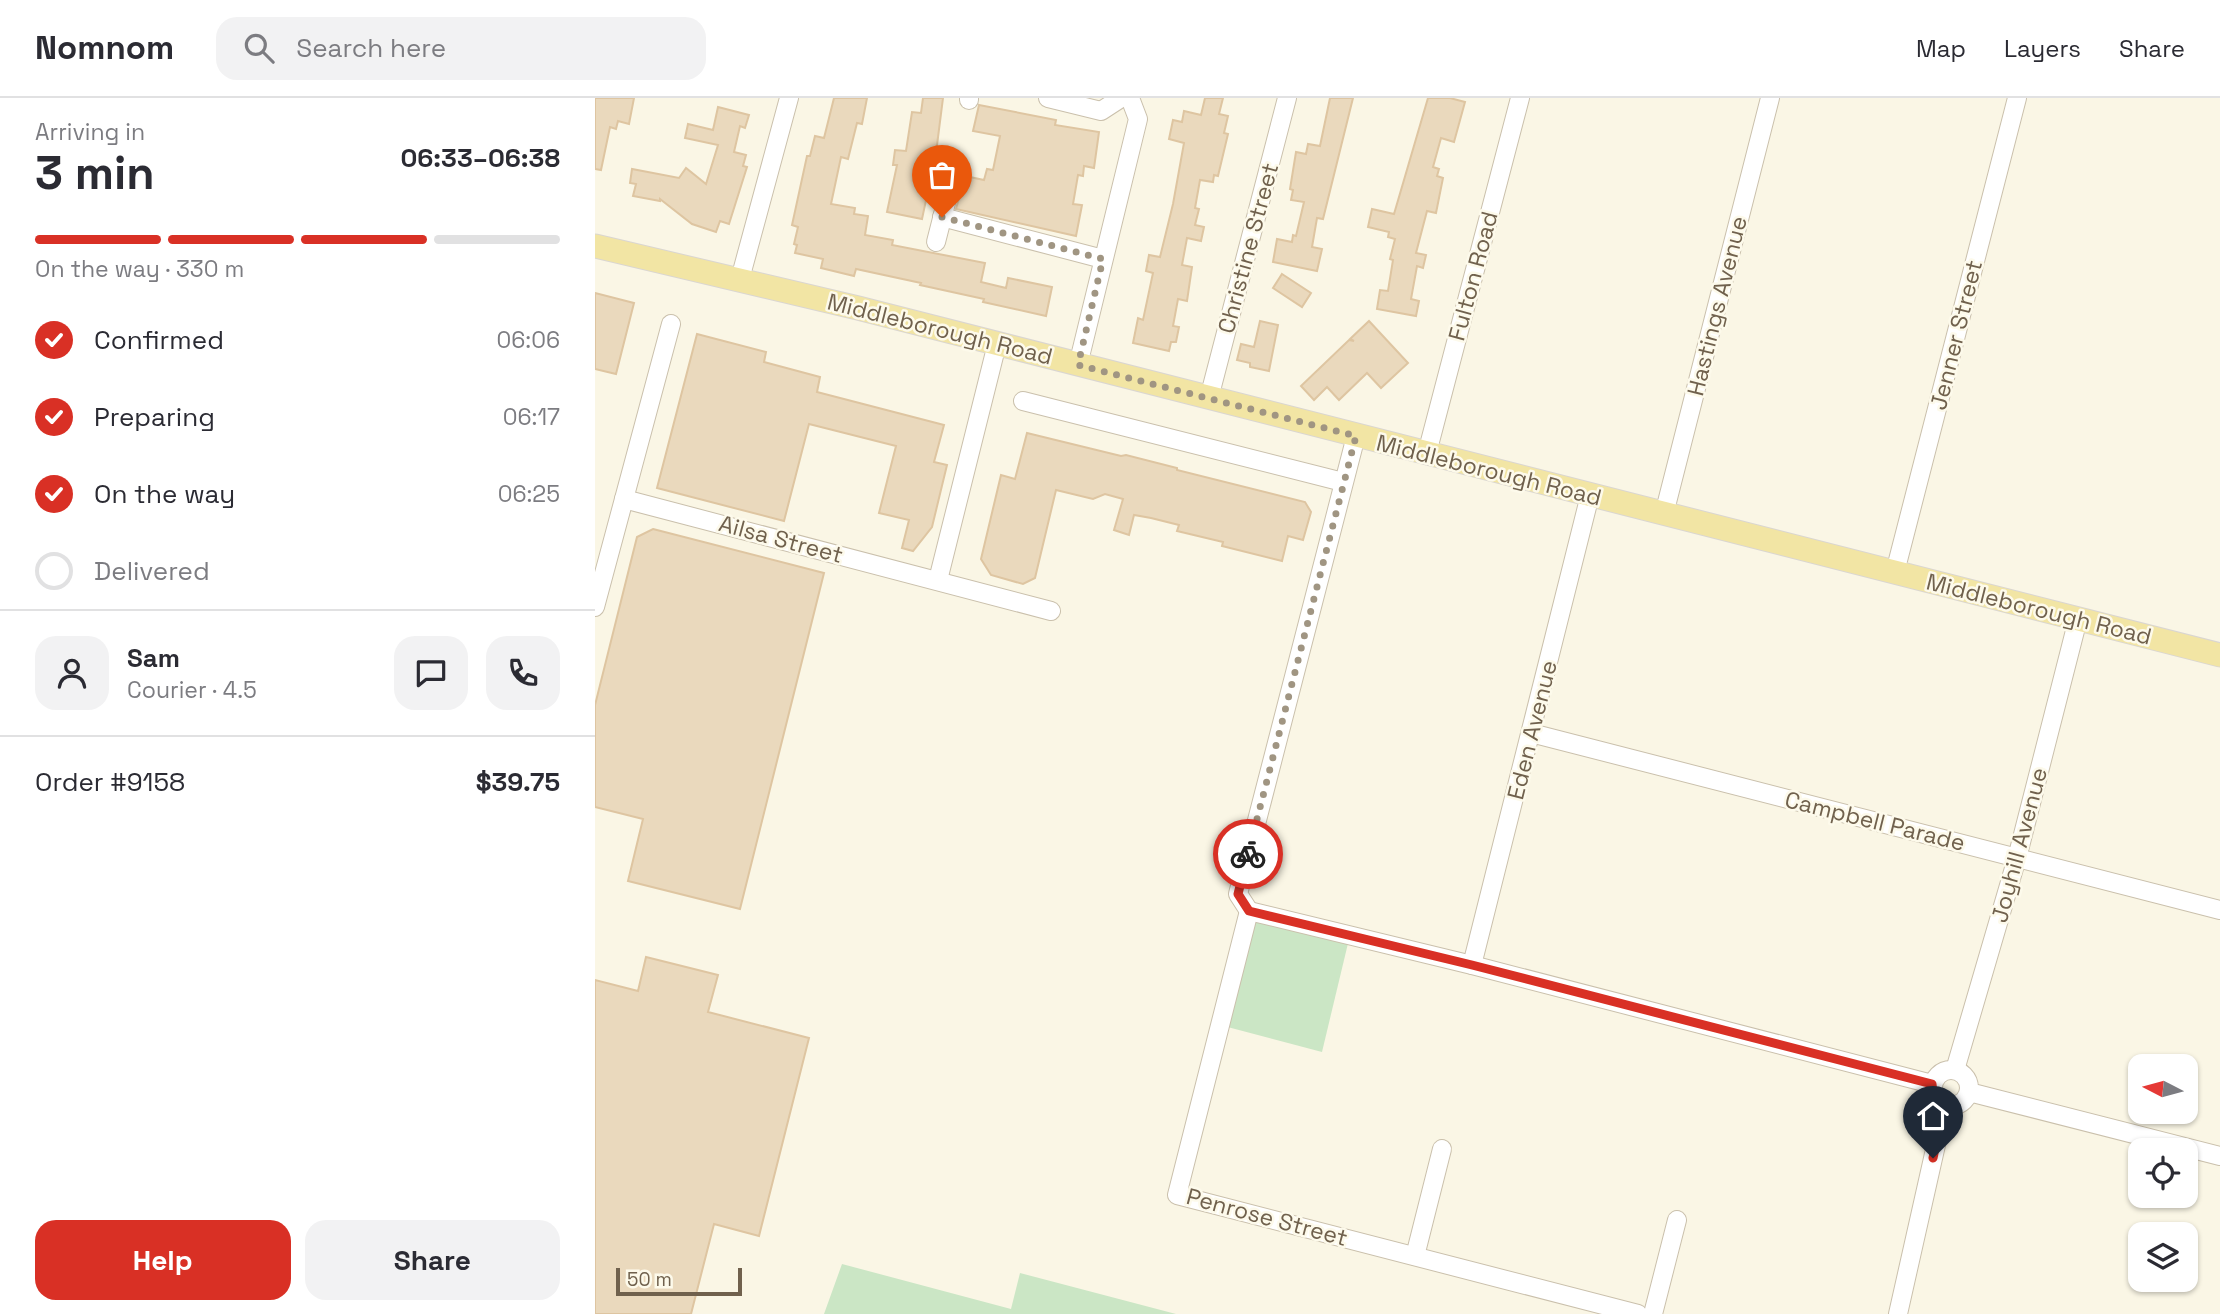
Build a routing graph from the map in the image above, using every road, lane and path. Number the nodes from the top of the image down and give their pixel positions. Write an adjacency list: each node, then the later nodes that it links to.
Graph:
1 (789, 98): 14 (street)
2 (1048, 98): 3 (street)
3 (1121, 98)
4 (1130, 98): 13 (street)
5 (1287, 98): 18 (street, Christine Street)
6 (1520, 98): 21 (street, Fulton Road)
7 (1770, 98): 25 (street, Hastings Avenue)
8 (2017, 98): 26 (street, Jenner Street)
9 (950, 187): 10 (street)
10 (942, 217): 11 (street); 13 (street)
11 (936, 242)
12 (595, 246): 14 (main road, Middleborough Road)
13 (1103, 259): 17 (street)
14 (740, 278): 16 (main road, Middleborough Road)
15 (671, 324): 24 (street)
16 (997, 344): 17 (main road, Middleborough Road); 27 (street)
17 (1078, 365): 18 (main road, Middleborough Road)
18 (1209, 398): 20 (main road, Middleborough Road)
19 (1023, 401): 22 (street)
20 (1356, 436): 21 (main road, Middleborough Road); 22 (street)
21 (1427, 453): 23 (main road, Middleborough Road)
22 (1343, 482): 35 (street)
23 (1590, 495): 25 (main road, Middleborough Road); 32 (street, Eden Avenue)
24 (624, 499): 27 (street, Ailsa Street); 28 (street)
25 (1664, 514): 26 (main road, Middleborough Road)
26 (1895, 572): 30 (main road, Middleborough Road)
27 (938, 580): 29 (street, Ailsa Street)
28 (595, 607)
29 (1051, 611)
30 (2078, 619): 31 (main road, Middleborough Road); 33 (street, Joyhill Avenue)
31 (2220, 655)
32 (1531, 733): 33 (street, Campbell Parade); 36 (street, Eden Avenue)
33 (2017, 858): 34 (street, Campbell Parade); 37 (street, Joyhill Avenue)
34 (2220, 910)
35 (1249, 911): 36 (street); 44 (street, Penrose Street)
36 (1472, 965): 38 (street)
37 (1955, 1070): 38 (street); 39 (street)
38 (1932, 1084): 40 (street)
39 (1969, 1092): 40 (street); 42 (street)
40 (1944, 1105): 47 (street)
41 (1442, 1149): 44 (street)
42 (2220, 1156)
43 (1677, 1220): 46 (street)
44 (1415, 1256): 45 (street, Penrose Street)
45 (1638, 1314)
46 (1653, 1314)
47 (1898, 1314)

